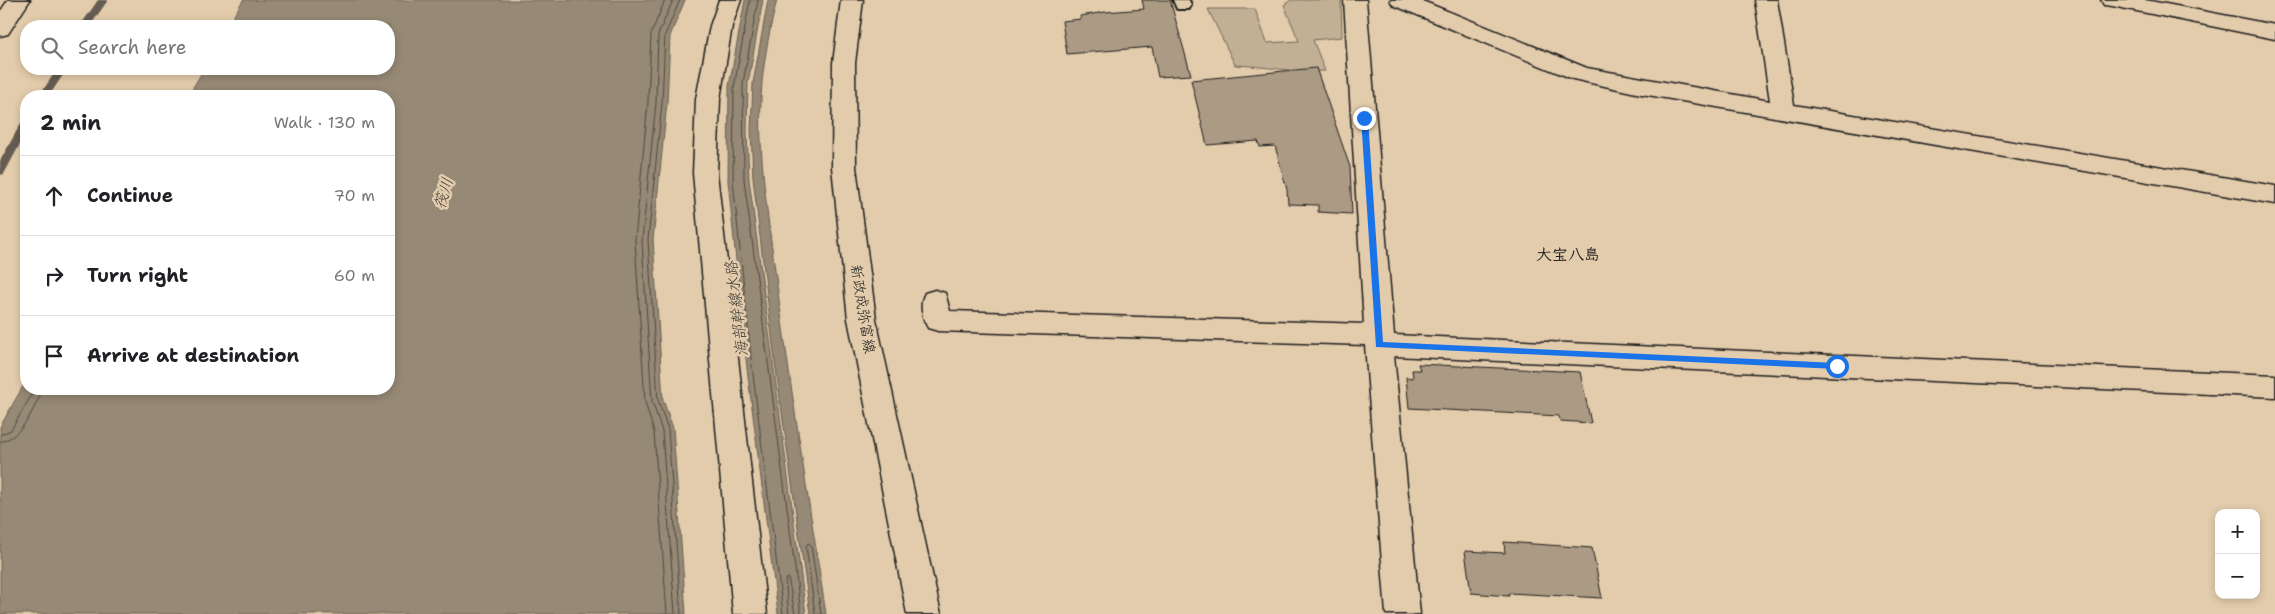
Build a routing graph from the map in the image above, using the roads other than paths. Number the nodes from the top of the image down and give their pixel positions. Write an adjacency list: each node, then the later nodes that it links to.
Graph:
1 (19, 0): 8 (street)
2 (730, 0): 15 (street)
3 (852, 0): 16 (street, 新政成弥富線)
4 (1355, 0): 13 (street)
5 (1400, 0): 10 (street)
6 (1766, 0): 10 (street)
7 (2112, 0): 9 (street)
8 (0, 30)
9 (2275, 32)
10 (1783, 110): 11 (street)
11 (2275, 195)
12 (935, 300): 13 (street)
13 (1380, 340): 14 (street); 17 (street)
14 (2275, 386)
15 (750, 614)
16 (924, 614)
17 (1402, 614)

